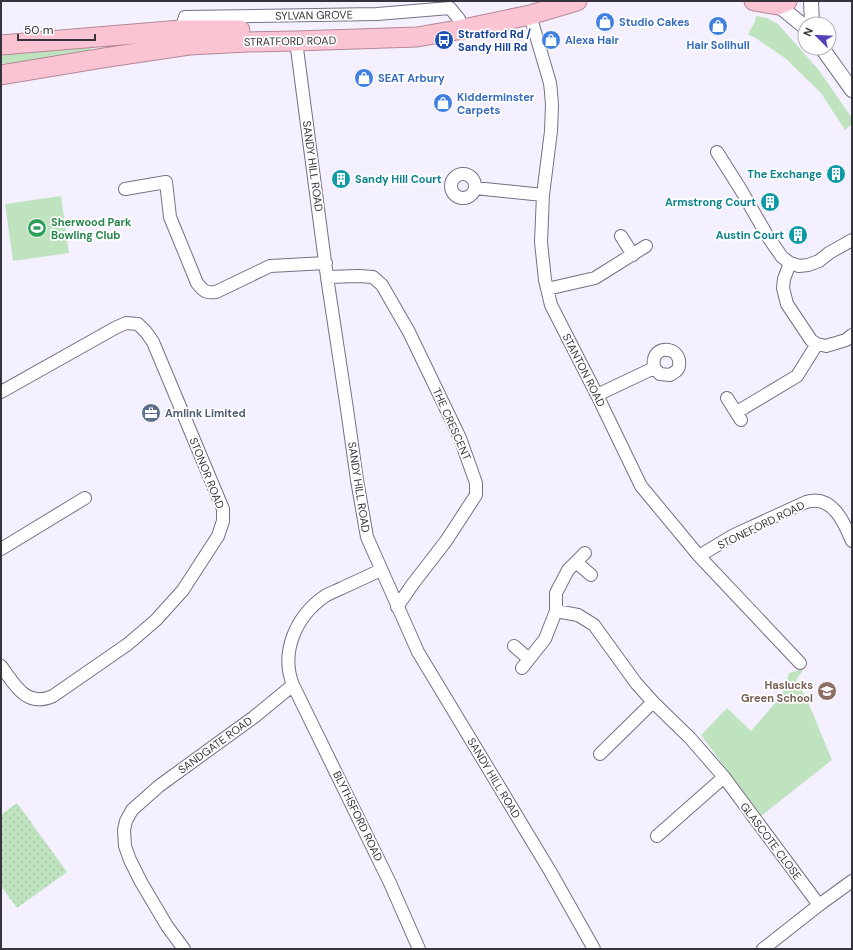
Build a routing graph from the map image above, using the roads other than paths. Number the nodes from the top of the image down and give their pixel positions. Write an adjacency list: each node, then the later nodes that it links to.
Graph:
1 (577, 1): 6 (highway, STRATFORD ROAD)
2 (754, 1): 4 (highway)
3 (811, 1): 8 (street)
4 (780, 2): 9 (street)
5 (392, 7): 7 (street, SYLVAN GROVE); 10 (street, SYLVAN GROVE)
6 (531, 8): 7 (highway, STRATFORD ROAD); 11 (highway, STRATFORD ROAD); 20 (street, STANTON ROAD)
7 (454, 9): 10 (highway, STRATFORD ROAD)
8 (812, 16)
9 (797, 19)
10 (185, 37): 11 (highway, STRATFORD ROAD); 13 (highway, STRATFORD ROAD)
11 (296, 42): 25 (street, SANDY HILL ROAD)
12 (1, 45): 13 (highway, STRATFORD ROAD)
13 (102, 46): 15 (highway, STRATFORD ROAD)
14 (828, 56): 16 (street)
15 (1, 75)
16 (852, 90)
17 (717, 152): 26 (street)
18 (475, 188): 20 (street)
19 (125, 189): 25 (street)
20 (544, 194): 28 (street, STANTON ROAD)
21 (621, 236): 24 (street)
22 (852, 240): 26 (street)
23 (646, 246): 24 (street)
24 (633, 255): 28 (street)
25 (326, 262): 27 (street, SANDY HILL ROAD)
26 (790, 263): 30 (street)
27 (328, 276): 41 (street, SANDY HILL ROAD); 43 (street, THE CRESCENT)
28 (547, 289): 33 (street, STANTON ROAD)
29 (852, 335): 30 (street)
30 (817, 344): 34 (street)
31 (654, 368): 33 (street)
32 (1, 392): 47 (street, STONOR ROAD)
33 (597, 396): 39 (street, STANTON ROAD)
34 (728, 398)
35 (85, 498): 37 (street)
36 (852, 541): 39 (street, STONEFORD ROAD)
37 (1, 549)
38 (585, 553): 40 (street)
39 (699, 556): 46 (street, STANTON ROAD)
40 (576, 562): 42 (street); 44 (street)
41 (381, 570): 43 (street, SANDY HILL ROAD); 48 (street)
42 (591, 575)
43 (397, 607): 57 (street, SANDY HILL ROAD)
44 (556, 611): 45 (street); 49 (street, GLASCOTE CLOSE)
45 (514, 646)
46 (800, 663)
47 (1, 666)
48 (293, 685): 55 (street, SANDGATE ROAD); 56 (street, BLYTHSFORD ROAD)
49 (653, 702): 50 (street); 51 (street, GLASCOTE CLOSE)
50 (600, 754)
51 (724, 777): 52 (street); 54 (street, GLASCOTE CLOSE)
52 (657, 836)
53 (852, 882): 54 (street)
54 (819, 905): 58 (street)
55 (184, 949)
56 (419, 949)
57 (594, 949)
58 (763, 949)

